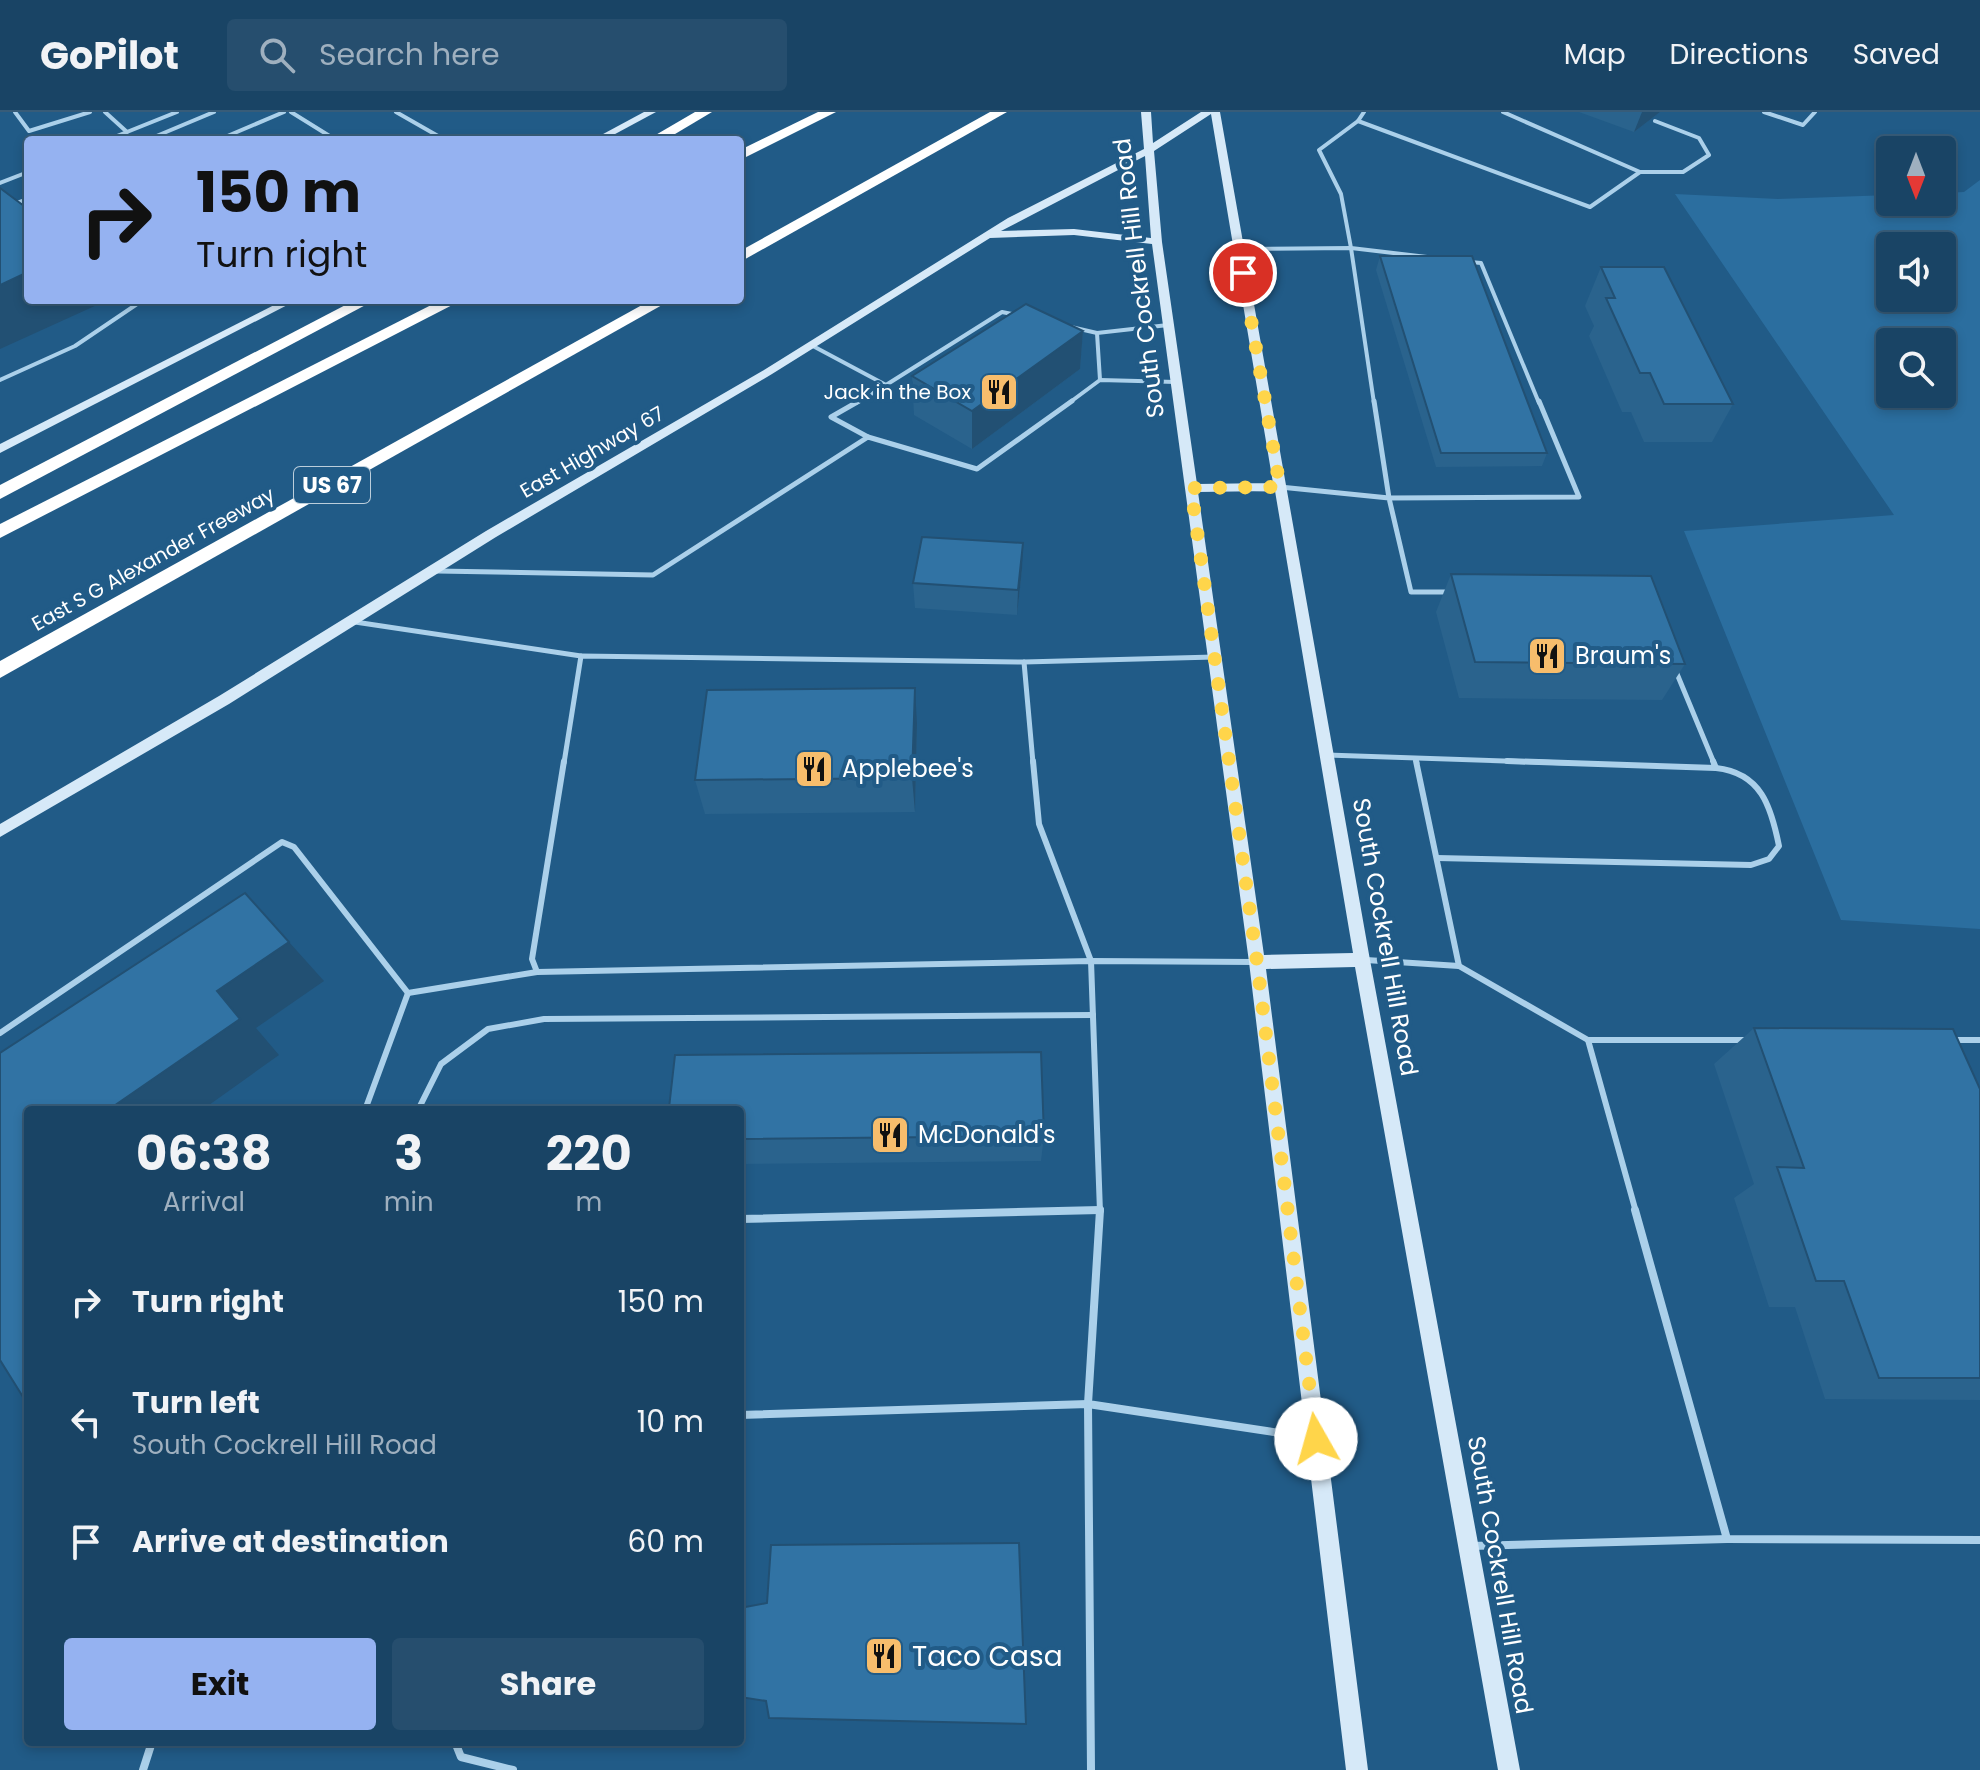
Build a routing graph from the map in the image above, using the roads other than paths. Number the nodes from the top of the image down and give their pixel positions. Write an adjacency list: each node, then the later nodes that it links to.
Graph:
1 (15, 112): 2 (lane)
2 (90, 112)
3 (105, 112): 22 (lane)
4 (177, 112): 22 (lane)
5 (214, 112): 24 (lane)
6 (284, 112): 25 (lane)
7 (291, 112): 26 (lane)
8 (396, 112): 27 (lane)
9 (651, 112): 28 (main road)
10 (705, 112): 29 (highway)
11 (829, 112): 31 (highway)
12 (1000, 112): 41 (highway)
13 (1146, 112): 30 (main road, South Cockrell Hill Road)
14 (1207, 112): 30 (main road, East Highway 67)
15 (1215, 112): 40 (main road, South Cockrell Hill Road)
16 (1364, 112): 20 (lane)
17 (1503, 112): 32 (lane)
18 (1764, 112): 19 (lane)
19 (1815, 112)
20 (1358, 121): 32 (lane); 39 (lane)
21 (1655, 121): 32 (lane)
22 (127, 132): 23 (lane)
23 (117, 136)
24 (157, 136)
25 (227, 136)
26 (330, 136)
27 (438, 136)
28 (605, 136)
29 (661, 136)
30 (1147, 151): 37 (main road, East Highway 67); 38 (main road, South Cockrell Hill Road)
31 (744, 154)
32 (1640, 172)
33 (24, 174): 34 (lane)
34 (0, 183)
35 (24, 200): 36 (lane)
36 (0, 209)
37 (985, 236): 38 (main road); 53 (main road, East Highway 67)
38 (1157, 242): 51 (main road, South Cockrell Hill Road)
39 (1351, 248): 40 (lane); 42 (lane); 63 (lane)
40 (1238, 249): 60 (main road, South Cockrell Hill Road)
41 (744, 255)
42 (1438, 258)
43 (1467, 262): 63 (lane)
44 (138, 304): 54 (lane)
45 (284, 304): 59 (main road)
46 (359, 304): 62 (highway)
47 (446, 304): 64 (highway)
48 (656, 304): 72 (highway, East S G Alexander Freeway / US 67)
49 (1029, 318): 57 (lane)
50 (1056, 324): 52 (lane)
51 (1168, 325): 52 (lane); 56 (main road, South Cockrell Hill Road)
52 (1097, 333): 55 (lane)
53 (811, 345): 57 (lane); 65 (main road, East Highway 67)
54 (0, 380)
55 (1100, 380): 56 (lane); 58 (lane)
56 (1176, 382): 61 (main road, South Cockrell Hill Road)
57 (886, 385): 58 (lane)
58 (868, 437): 65 (lane)
59 (0, 449)
60 (1280, 487): 61 (main road); 63 (lane); 73 (main road, South Cockrell Hill Road)
61 (1191, 488): 69 (main road, South Cockrell Hill Road)
62 (0, 493)
63 (1389, 498): 66 (lane)
64 (0, 532)
65 (433, 570): 67 (main road, East Highway 67)
66 (1458, 592)
67 (351, 621): 68 (lane); 76 (main road, East Highway 67)
68 (581, 656): 70 (lane); 82 (lane)
69 (1214, 657): 70 (lane); 80 (main road, South Cockrell Hill Road)
70 (1024, 662): 79 (lane)
71 (1674, 667): 75 (lane)
72 (0, 670)
73 (1326, 755): 74 (lane); 78 (main road, South Cockrell Hill Road)
74 (1416, 759): 75 (lane); 77 (lane)
75 (1716, 768): 77 (lane)
76 (0, 831)
77 (1437, 858): 81 (lane)
78 (1362, 960): 80 (main road); 81 (lane); 99 (main road, South Cockrell Hill Road)
79 (1091, 961): 80 (lane); 82 (lane); 84 (lane)
80 (1257, 962): 96 (main road, South Cockrell Hill Road)
81 (1459, 966): 86 (lane)
82 (537, 972): 83 (lane)
83 (408, 993): 85 (lane); 90 (lane)
84 (1093, 1015): 91 (lane); 92 (lane)
85 (0, 1033)
86 (1588, 1040): 87 (lane); 97 (lane)
87 (1760, 1040)
88 (1933, 1040): 89 (lane)
89 (1980, 1040)
90 (366, 1106)
91 (420, 1106)
92 (1100, 1210): 93 (lane); 94 (lane)
93 (744, 1219)
94 (1088, 1404): 95 (lane); 96 (lane); 104 (lane)
95 (744, 1415)
96 (1316, 1439): 105 (main road, South Cockrell Hill Road)
97 (1727, 1539): 98 (lane); 99 (lane)
98 (1980, 1540)
99 (1468, 1546): 106 (main road, South Cockrell Hill Road)
100 (151, 1746): 102 (lane)
101 (457, 1746): 103 (lane)
102 (143, 1770)
103 (513, 1770)
104 (1091, 1770)
105 (1357, 1770)
106 (1509, 1770)

